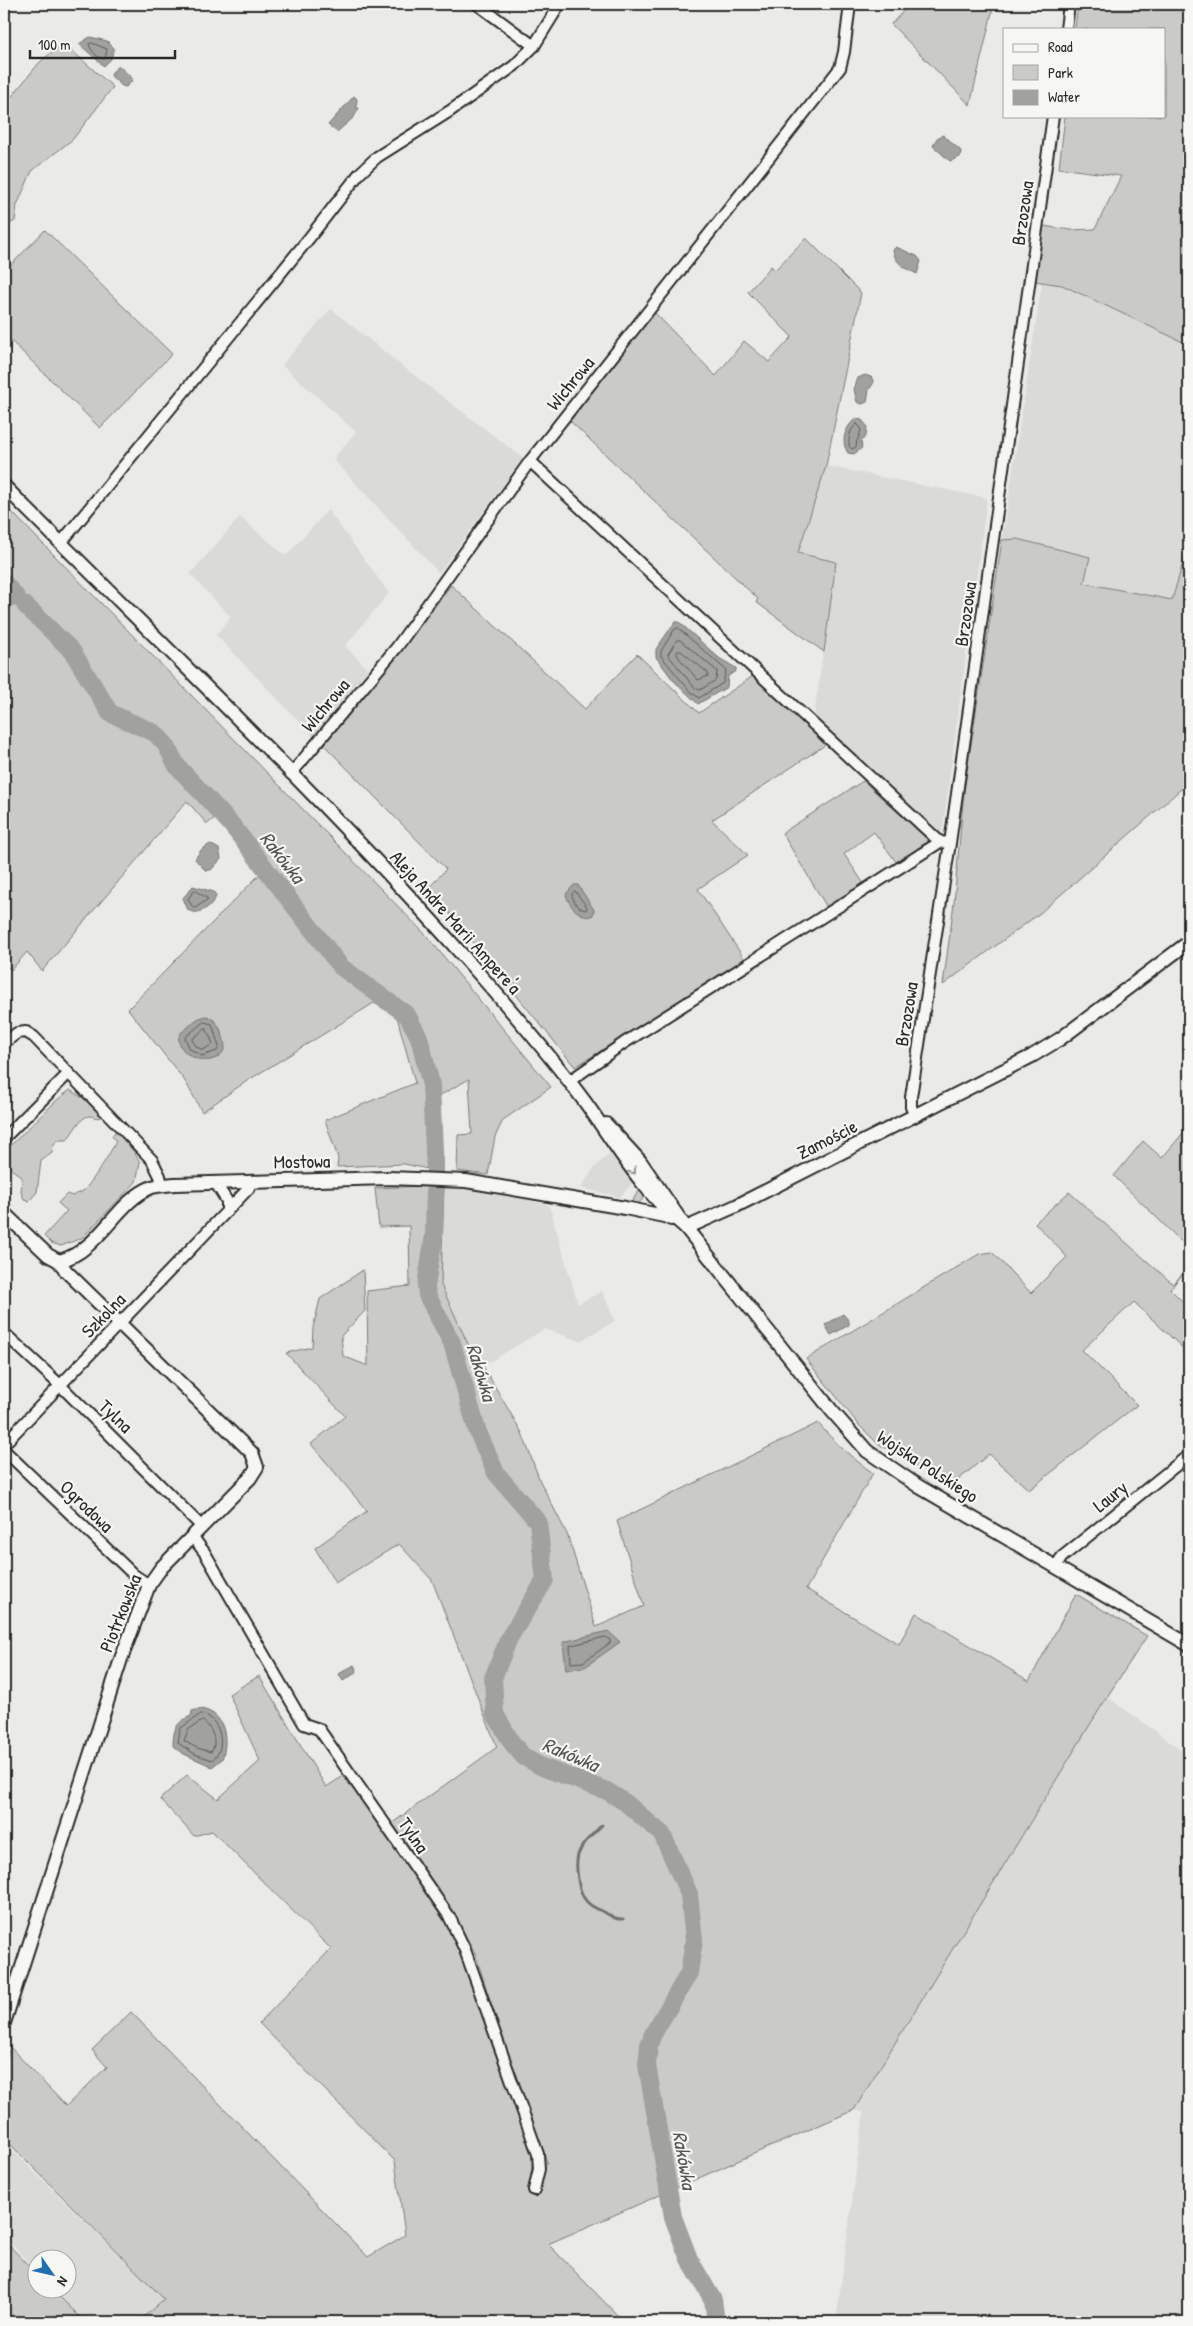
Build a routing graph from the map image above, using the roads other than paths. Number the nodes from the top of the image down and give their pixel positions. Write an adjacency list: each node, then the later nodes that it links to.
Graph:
1 (477, 4): 6 (street)
2 (560, 4): 6 (street)
3 (850, 4): 8 (street, Wichrowa)
4 (1069, 4): 5 (street)
5 (1066, 28)
6 (534, 46): 10 (street)
7 (1053, 118): 12 (street, Brzozowa)
8 (530, 461): 11 (street, Wichrowa); 12 (street)
9 (4, 486): 10 (street, Aleja Andre Marii Ampere'a)
10 (60, 543): 11 (street, Aleja Andre Marii Ampere'a)
11 (291, 774): 16 (street, Aleja Andre Marii Ampere'a)
12 (945, 842): 16 (street); 18 (street, Brzozowa)
13 (1189, 942): 18 (street, Zamoście)
14 (4, 1043): 15 (street)
15 (68, 1074): 19 (street); 22 (street)
16 (568, 1082): 17 (street, Aleja Andre Marii Ampere'a)
17 (585, 1102): 23 (street, Aleja Andre Marii Ampere'a, one-way to 23); 27 (street, Aleja Andre Marii Ampere'a)
18 (915, 1116): 27 (street, Zamoście)
19 (4, 1138)
20 (251, 1181): 21 (street, Mostowa); 24 (street, Mostowa); 25 (street, Szkolna)
21 (214, 1182): 22 (street, Mostowa); 25 (street)
22 (162, 1185): 28 (street, Mostowa)
23 (648, 1191): 24 (street); 27 (street, Aleja Andre Marii Ampere'a)
24 (636, 1210): 27 (street)
25 (227, 1211): 29 (street, Szkolna)
26 (4, 1212): 28 (street, Piotrkowska)
27 (686, 1228): 37 (street, Wojska Polskiego)
28 (59, 1261): 29 (street, Piotrkowska)
29 (119, 1323): 31 (street, Szkolna); 35 (street, Piotrkowska)
30 (4, 1333): 31 (street, Tylna)
31 (60, 1385): 32 (street, Szkolna); 35 (street, Tylna)
32 (4, 1444)
33 (4, 1450): 38 (street, Ogrodowa)
34 (1189, 1455): 37 (street, Laury)
35 (201, 1526): 36 (street, Piotrkowska)
36 (192, 1536): 38 (street, Piotrkowska); 41 (street, Tylna)
37 (1056, 1566): 39 (street, Wojska Polskiego)
38 (149, 1586): 40 (street, Piotrkowska)
39 (1189, 1645)
40 (4, 2023)
41 (534, 2190)

